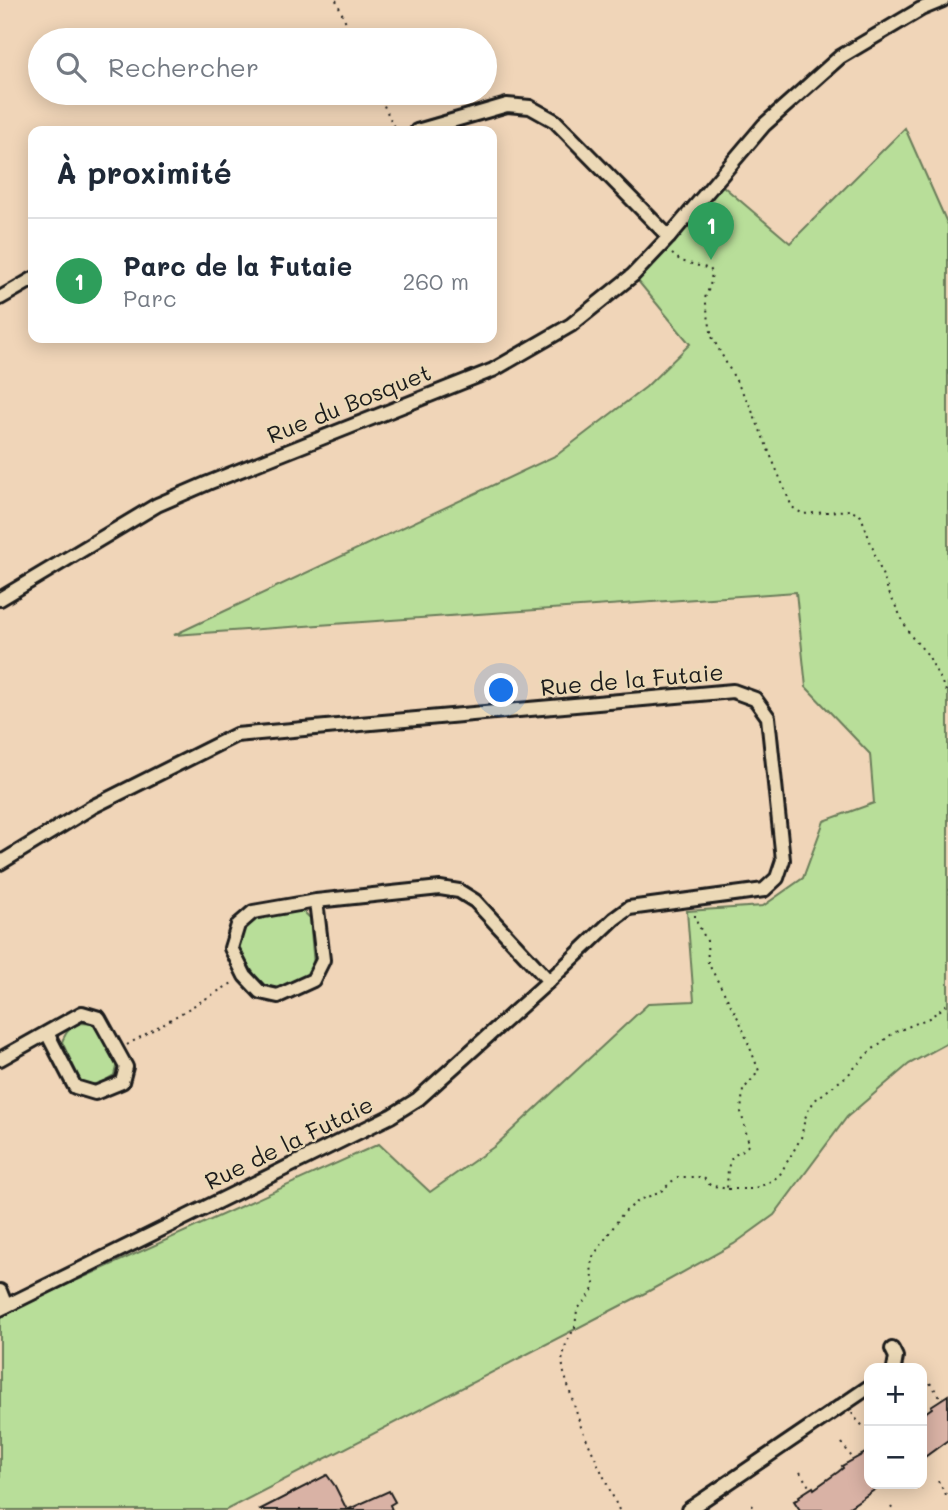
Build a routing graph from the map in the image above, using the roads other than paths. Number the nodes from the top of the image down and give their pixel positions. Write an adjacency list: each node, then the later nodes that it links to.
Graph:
1 (943, 0): 3 (street, Rue du Bosquet)
2 (434, 126): 3 (street)
3 (665, 241): 6 (street, Rue du Bosquet)
4 (28, 282): 5 (street)
5 (0, 298)
6 (0, 599)
7 (0, 863): 9 (street, Rue de la Futaie)
8 (316, 901): 8 (street); 9 (street)
9 (549, 981): 13 (street, Rue de la Futaie)
10 (47, 1034): 10 (street); 11 (street)
11 (0, 1059)
12 (0, 1292): 13 (street)
13 (3, 1308)
14 (892, 1349): 15 (street)
15 (895, 1363)
16 (864, 1390): 17 (street)
17 (688, 1510)

